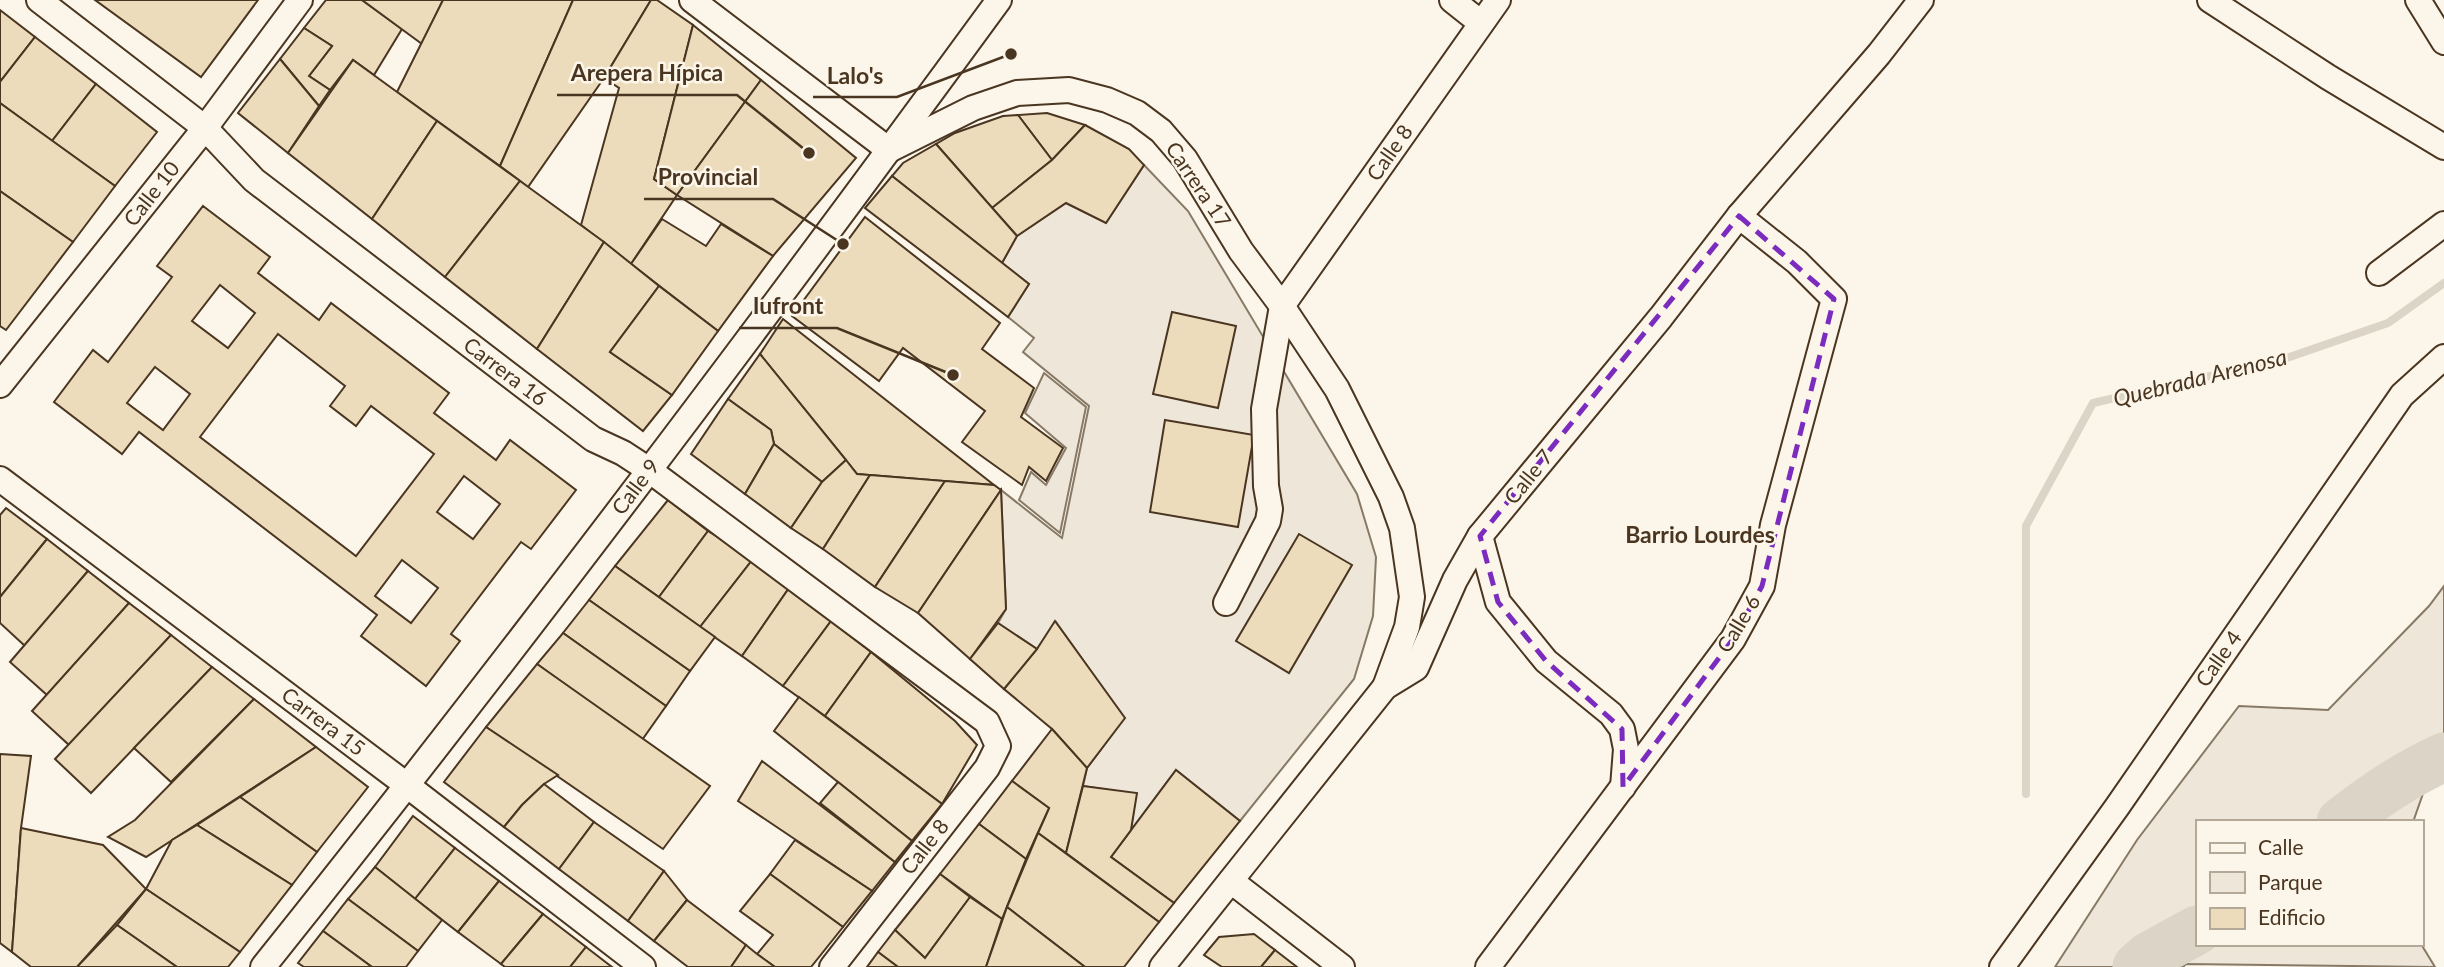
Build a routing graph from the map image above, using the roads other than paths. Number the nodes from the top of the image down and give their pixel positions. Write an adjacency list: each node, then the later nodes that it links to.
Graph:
1 (40, 0): 12 (street, Carrera 16)
2 (300, 0): 12 (street, Calle 10)
3 (692, 0): 14 (street)
4 (999, 0): 14 (street, Calle 9)
5 (1452, 0): 10 (street)
6 (1498, 0): 10 (street, Calle 8)
7 (1921, 0): 15 (street, Calle 7)
8 (2210, 0): 13 (street)
9 (2418, 0): 11 (street)
10 (1482, 23): 18 (street, Calle 8)
11 (2444, 42)
12 (205, 128): 20 (street, Calle 10); 21 (street, Carrera 16)
13 (2444, 147)
14 (889, 150): 18 (street, Carrera 17); 21 (street, Calle 9)
15 (1739, 216): 23 (street, Calle 7); 28 (street, Calle 6)
16 (2444, 224): 17 (street)
17 (2379, 273)
18 (1282, 306): 24 (street); 25 (street, Carrera 17)
19 (2444, 357): 36 (street, Calle 4)
20 (0, 386)
21 (649, 470): 26 (street, Carrera 16); 27 (street, Calle 9)
22 (0, 479): 27 (street, Carrera 15)
23 (1480, 536): 25 (street, Calle 7); 28 (street)
24 (1226, 603)
25 (1385, 687): 29 (street, Calle 7)
26 (987, 722): 32 (street, Calle 8)
27 (408, 786): 30 (street, Calle 9); 31 (street, Carrera 15)
28 (1623, 787): 35 (street, Calle 6)
29 (1231, 881): 33 (street, Calle 7); 34 (street)
30 (263, 967)
31 (643, 967)
32 (832, 967)
33 (1162, 967)
34 (1342, 967)
35 (1488, 967)
36 (2002, 967)

